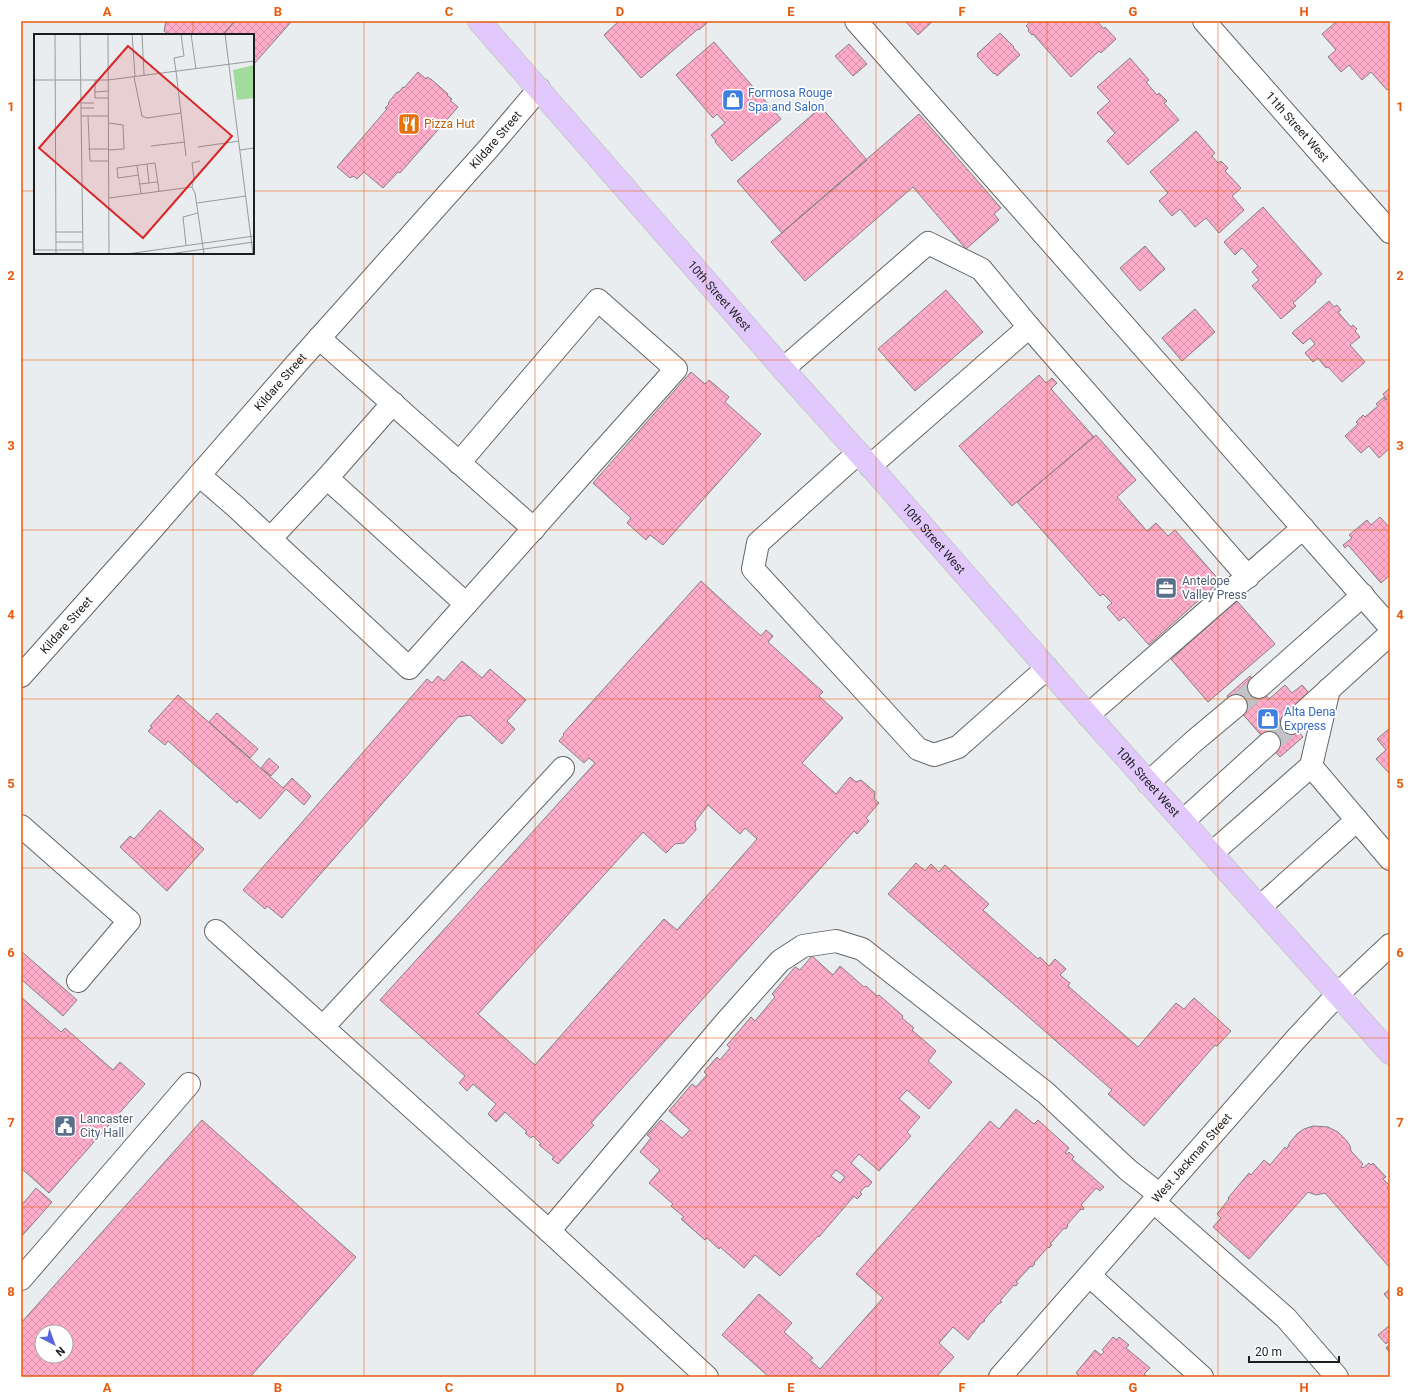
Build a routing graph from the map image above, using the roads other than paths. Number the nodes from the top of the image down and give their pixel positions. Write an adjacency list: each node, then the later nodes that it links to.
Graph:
1 (479, 21): 4 (main road, 10th Street West)
2 (856, 21): 15 (street)
3 (1204, 21): 5 (street, 11th Street West)
4 (539, 89): 7 (street, Kildare Street); 8 (main road, 10th Street West)
5 (1390, 232)
6 (1029, 327): 8 (street); 10 (street); 17 (street)
7 (319, 338): 9 (street); 12 (street, Kildare Street)
8 (783, 369): 10 (main road, 10th Street West)
9 (393, 403): 11 (street); 13 (street)
10 (864, 460): 22 (main road, 10th Street West); 22 (street)
11 (459, 463): 14 (street); 14 (street)
12 (199, 475): 16 (street); 23 (street, Kildare Street)
13 (327, 478): 16 (street); 19 (street)
14 (534, 528): 19 (street)
15 (1303, 528): 17 (street); 18 (street)
16 (270, 539): 19 (street)
17 (1248, 577): 27 (street)
18 (1362, 595): 20 (street); 24 (street)
19 (466, 604)
20 (1390, 627)
21 (1390, 634): 25 (street)
22 (1047, 668): 27 (main road, 10th Street West)
23 (21, 676)
24 (1259, 687)
25 (1329, 689): 28 (street); 30 (street)
26 (1236, 706): 32 (street)
27 (1088, 715): 32 (main road, 10th Street West)
28 (1292, 723)
29 (1268, 743): 34 (street)
30 (1311, 766): 33 (street); 36 (street)
31 (563, 768): 43 (street)
32 (1148, 783): 34 (main road, 10th Street West)
33 (1357, 820): 37 (street); 38 (street)
34 (1183, 821): 36 (main road, 10th Street West)
35 (21, 826): 41 (street)
36 (1212, 853): 38 (main road, 10th Street West)
37 (1390, 859)
38 (1260, 907): 42 (main road, 10th Street West)
39 (216, 931): 43 (street)
40 (1390, 945): 42 (street, West Jackman Street)
41 (78, 982)
42 (1338, 994): 44 (main road, 10th Street West); 46 (street, West Jackman Street)
43 (323, 1027): 47 (street)
44 (1390, 1053)
45 (189, 1084): 49 (street)
46 (1157, 1199): 47 (street); 48 (street, West Jackman Street); 53 (street)
47 (549, 1231): 50 (street)
48 (1090, 1276): 51 (street, West Jackman Street); 52 (street)
49 (21, 1279)
50 (707, 1377)
51 (1000, 1377)
52 (1202, 1377)
53 (1337, 1377)

